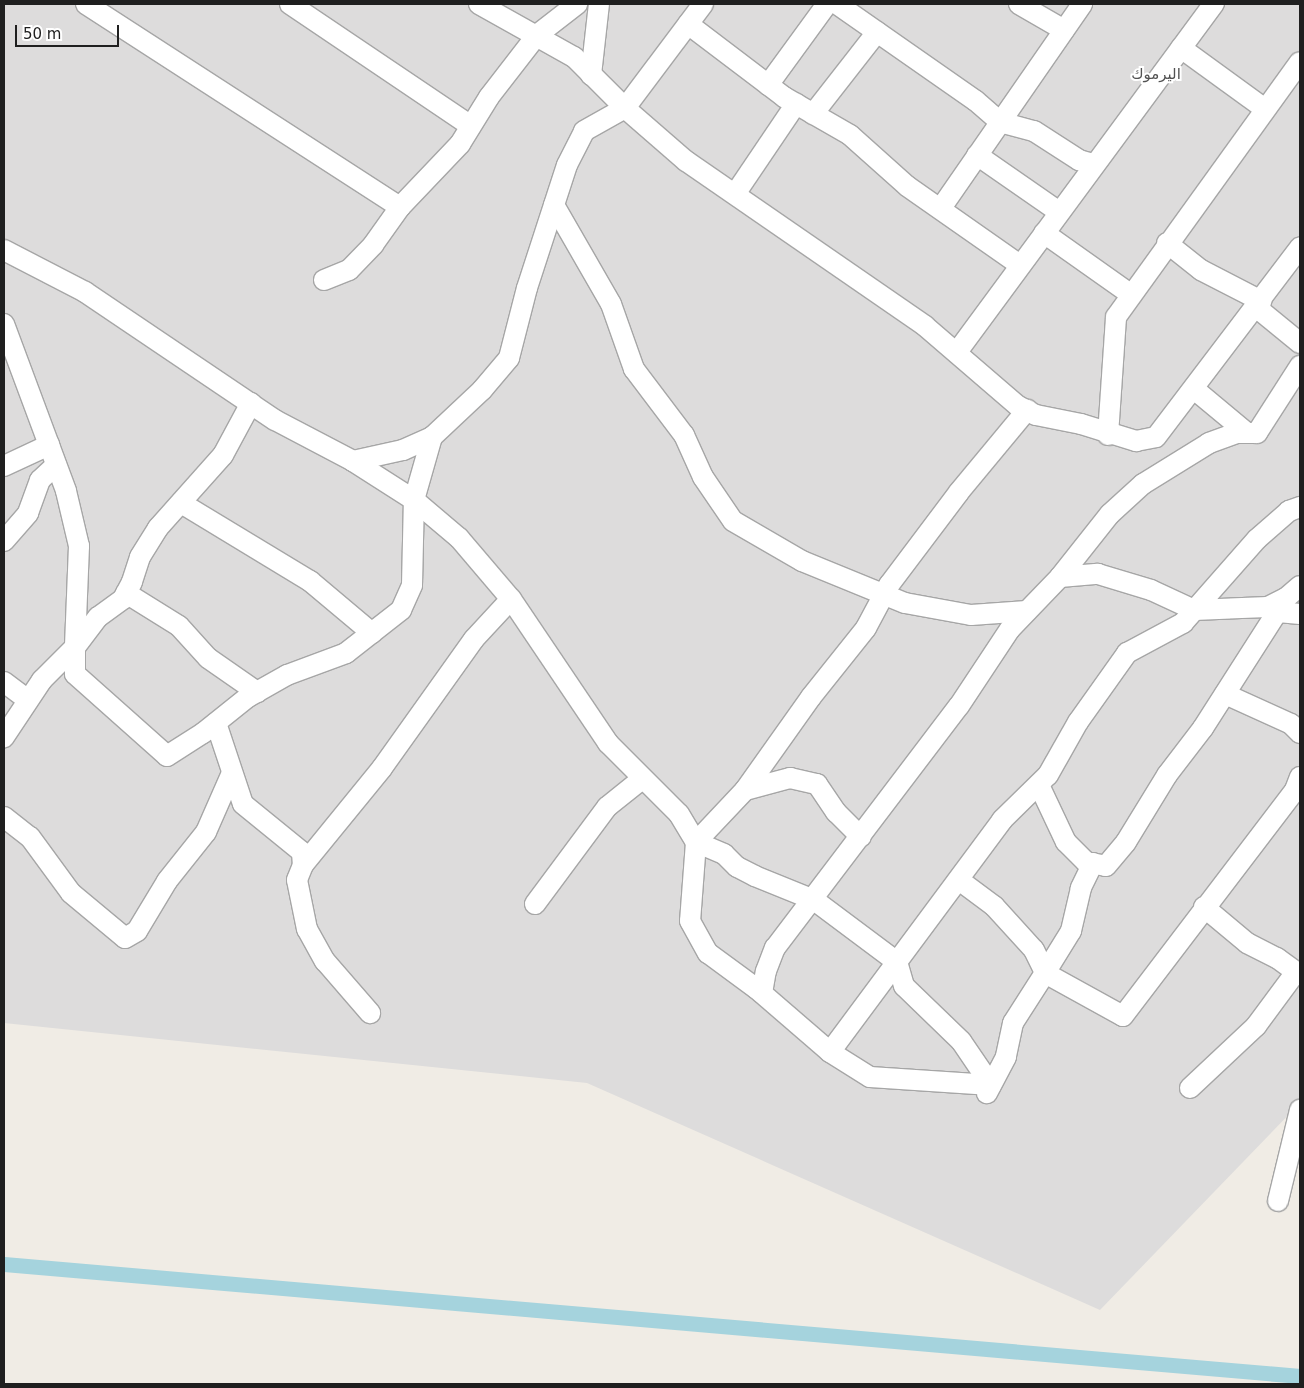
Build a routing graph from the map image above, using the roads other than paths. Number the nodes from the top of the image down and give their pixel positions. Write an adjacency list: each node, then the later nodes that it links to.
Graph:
1 (86, 4): 29 (street)
2 (290, 4): 24 (street)
3 (479, 4): 15 (street)
4 (577, 4): 15 (street)
5 (599, 4): 18 (street)
6 (703, 4): 12 (street)
7 (827, 4): 19 (street)
8 (1019, 4): 13 (street)
9 (1082, 4): 13 (street)
10 (1214, 4): 16 (street)
11 (846, 6): 14 (street)
12 (688, 24): 19 (street); 20 (street)
13 (1064, 30): 23 (street)
14 (877, 32): 21 (street); 23 (street)
15 (537, 35): 18 (street); 24 (street)
16 (1181, 48): 22 (street); 26 (street)
17 (1300, 62): 22 (street)
18 (591, 75): 20 (street)
19 (768, 85): 21 (street)
20 (625, 108): 27 (street); 28 (street)
21 (804, 109): 27 (street); 30 (street)
22 (1265, 109): 33 (street)
23 (1000, 122): 25 (street); 26 (street)
24 (471, 126): 29 (street)
25 (977, 155): 30 (street); 31 (street)
26 (1093, 164): 31 (street)
27 (735, 194): 42 (street)
28 (554, 205): 49 (street); 60 (street)
29 (400, 207): 37 (street)
30 (941, 208): 36 (street)
31 (1059, 212): 32 (street)
32 (1044, 232): 36 (street); 38 (street)
33 (1168, 243): 38 (street); 39 (street)
34 (1300, 247): 39 (street)
35 (4, 250): 45 (street)
36 (1020, 265): 42 (street)
37 (324, 280)
38 (1130, 294): 48 (street)
39 (1258, 304): 41 (street); 44 (street)
40 (4, 324): 50 (street)
41 (1300, 343)
42 (957, 352): 46 (street)
43 (1300, 366): 47 (street)
44 (1194, 389): 47 (street); 48 (street)
45 (251, 403): 51 (street); 55 (street)
46 (1027, 410): 48 (street); 60 (street)
47 (1247, 433): 58 (street)
48 (1108, 434)
49 (432, 437): 51 (street); 54 (street)
50 (49, 445): 52 (street); 53 (street)
51 (353, 461): 54 (street)
52 (56, 465): 57 (street); 67 (street)
53 (4, 466)
54 (414, 500): 61 (street); 66 (street)
55 (181, 503): 59 (street); 66 (street)
56 (1300, 507): 63 (street)
57 (4, 541)
58 (1060, 577): 63 (street); 64 (street)
59 (126, 593): 67 (street); 69 (street)
60 (883, 596): 64 (street); 79 (street)
61 (511, 599): 77 (street); 84 (street)
62 (1283, 601): 63 (street); 65 (street); 70 (street)
63 (1194, 610): 78 (street)
64 (1027, 611): 81 (street)
65 (1300, 614)
66 (372, 633): 69 (street)
67 (75, 647): 71 (street); 72 (street)
68 (4, 682): 71 (street)
69 (258, 692): 72 (street)
70 (1226, 694): 73 (street); 83 (street)
71 (28, 700): 74 (street)
72 (216, 723): 75 (street)
73 (1300, 733)
74 (4, 737)
75 (232, 775): 80 (street); 84 (street)
76 (1300, 778): 88 (street)
77 (642, 779): 82 (street); 87 (street)
78 (1038, 785): 83 (street); 85 (street)
79 (746, 790): 81 (street); 82 (street)
80 (4, 817)
81 (861, 838): 86 (street)
82 (696, 842): 86 (street); 92 (street)
83 (1093, 863): 90 (street)
84 (303, 865): 93 (street)
85 (959, 880): 89 (street); 90 (street)
86 (814, 900): 89 (street); 92 (street)
87 (535, 904)
88 (1204, 907): 90 (street); 91 (street)
89 (897, 962): 94 (street); 96 (street)
90 (1044, 973): 96 (street)
91 (1298, 974): 95 (street)
92 (762, 993): 94 (street)
93 (370, 1013)
94 (830, 1052): 96 (street)
95 (1190, 1088)
96 (989, 1089)
97 (1300, 1110): 98 (street)
98 (1278, 1201)

